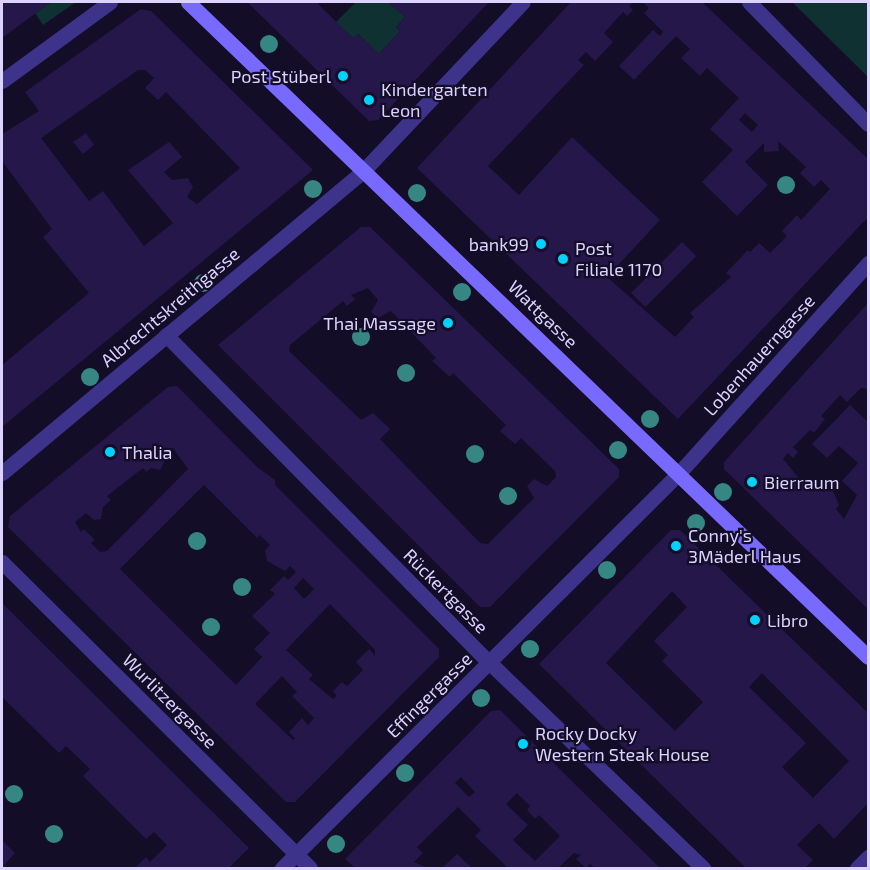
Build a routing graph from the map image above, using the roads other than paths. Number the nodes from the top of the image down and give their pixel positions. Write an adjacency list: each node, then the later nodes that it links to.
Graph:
1 (110, 2): 5 (street)
2 (188, 2): 7 (main road, Wattgasse)
3 (523, 2): 7 (street, Albrechtskreithgasse)
4 (749, 2): 6 (street)
5 (2, 81)
6 (868, 124)
7 (364, 170): 9 (street, Albrechtskreithgasse); 11 (main road, Wattgasse)
8 (868, 263): 11 (street, Lobenhauerngasse)
9 (166, 335): 10 (street, Albrechtskreithgasse); 14 (street, Rückertgasse)
10 (2, 473)
11 (679, 473): 13 (main road, Wattgasse); 14 (street, Effingergasse)
12 (2, 562): 15 (street, Wurlitzergasse)
13 (868, 657)
14 (490, 663): 15 (street, Effingergasse); 19 (street, Rückertgasse)
15 (296, 854): 17 (street, Effingergasse); 18 (street, Wurlitzergasse)
16 (868, 857): 20 (street)
17 (282, 868)
18 (310, 868)
19 (703, 868)
20 (857, 868)

